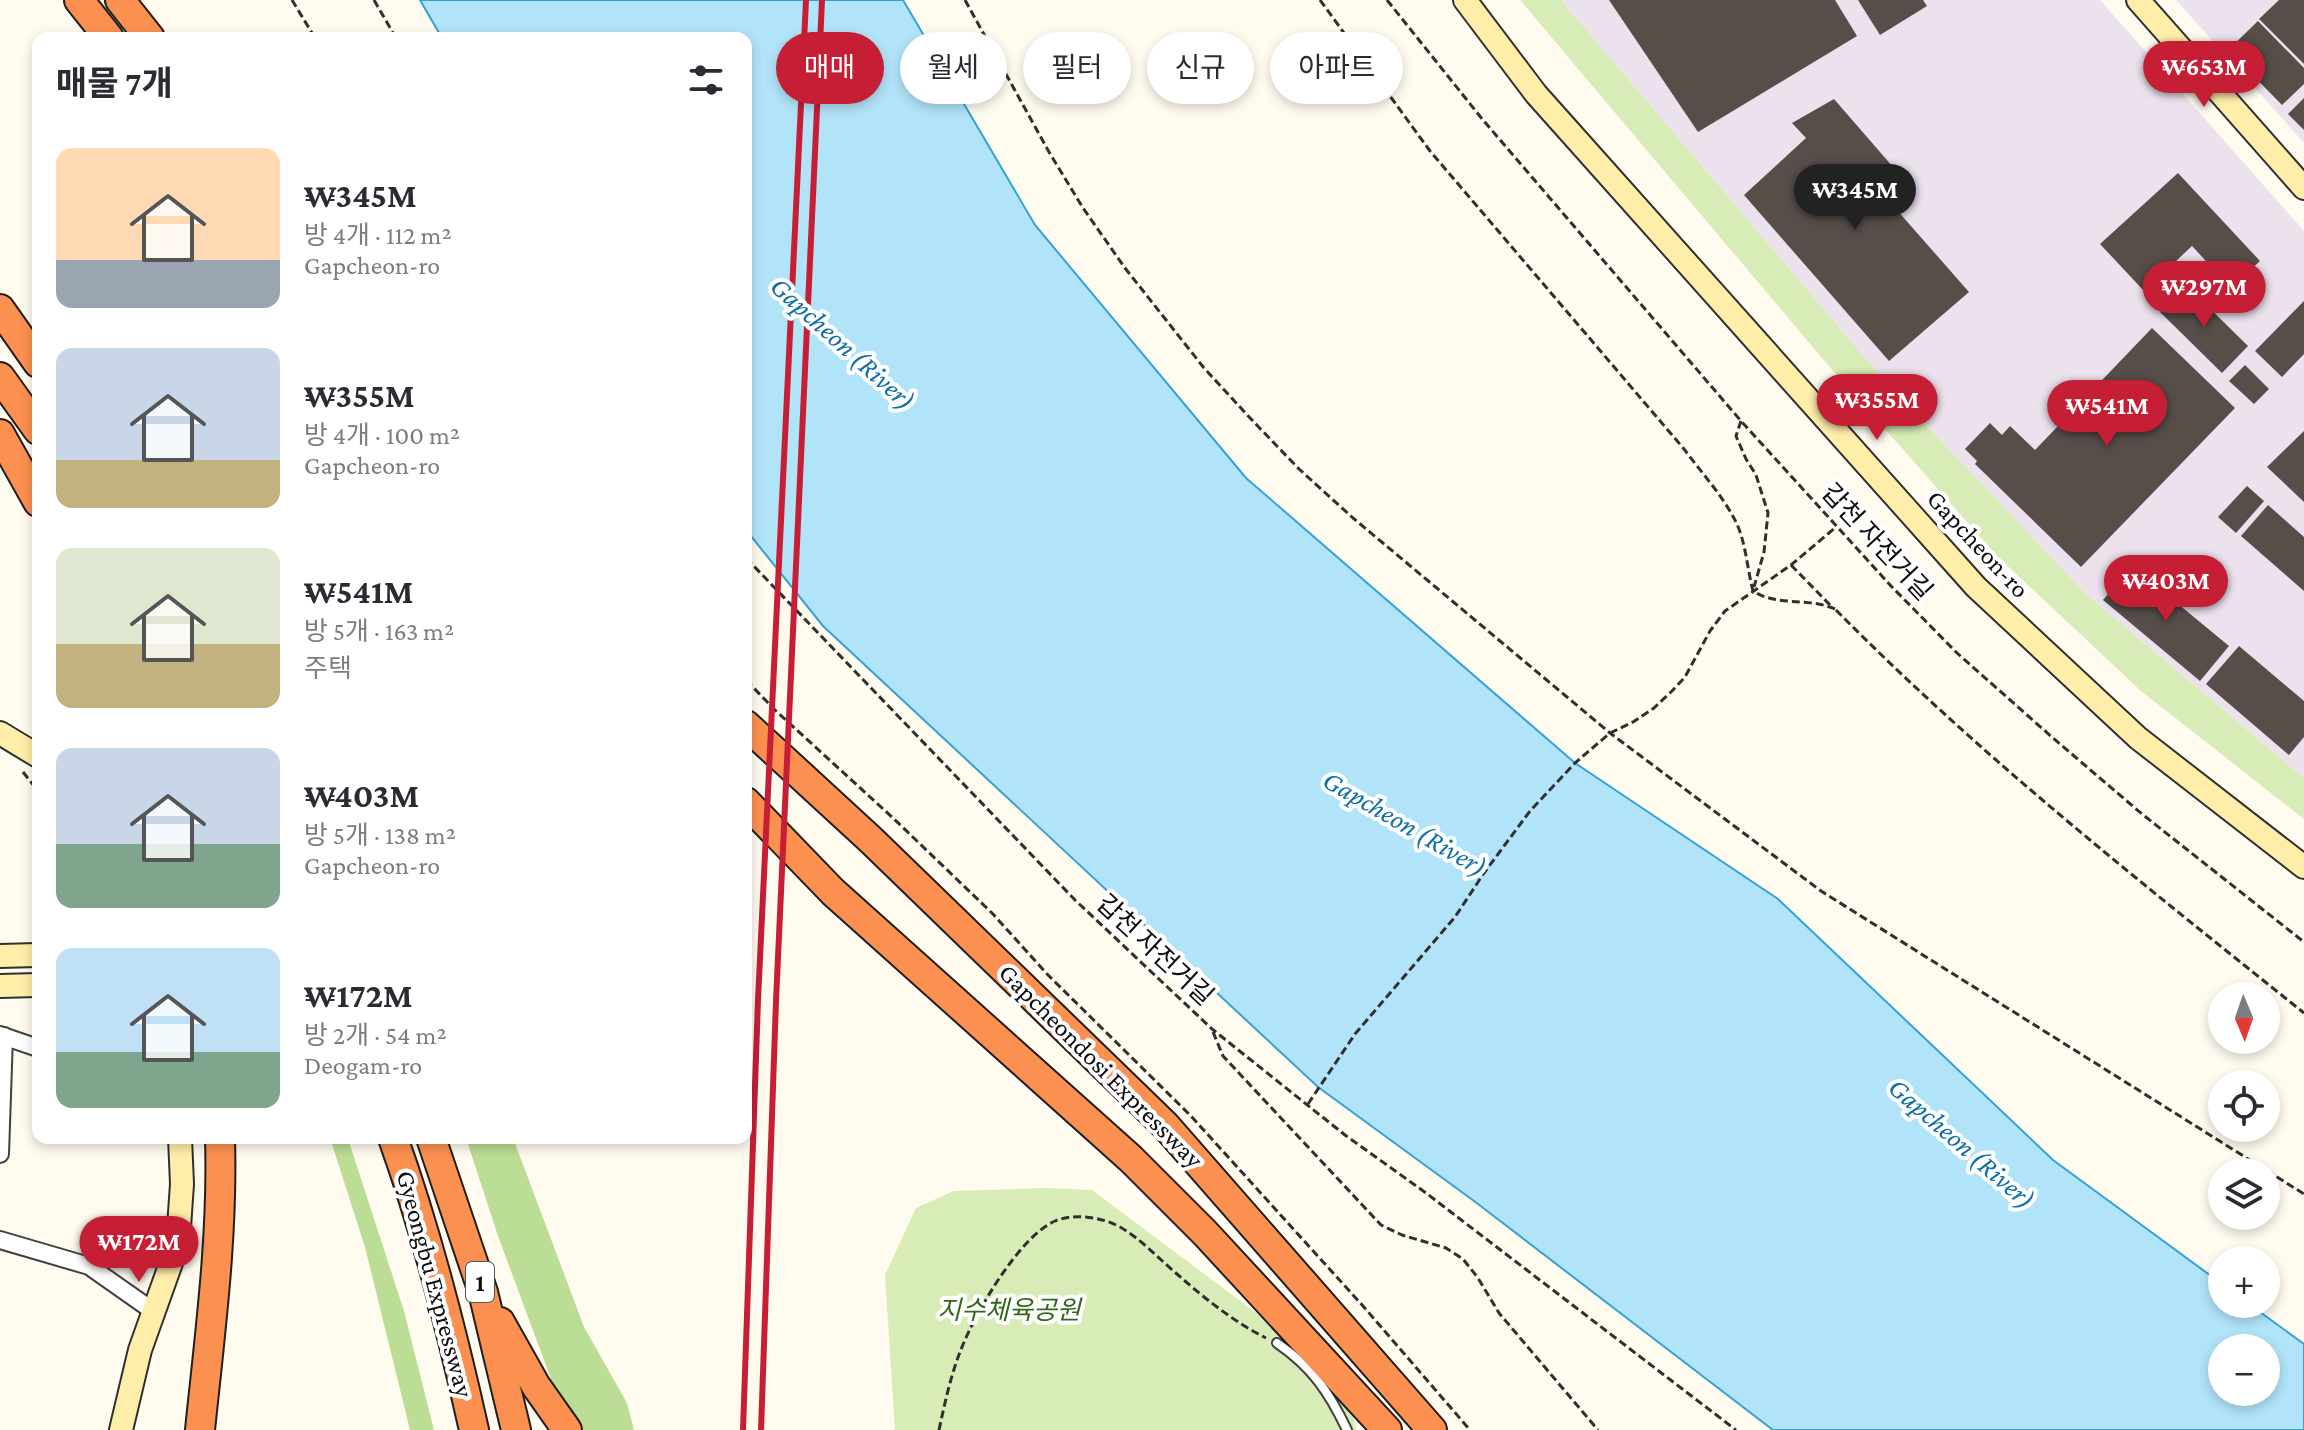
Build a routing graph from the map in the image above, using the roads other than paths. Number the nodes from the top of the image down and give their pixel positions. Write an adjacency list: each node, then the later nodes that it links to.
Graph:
1 (79, 0): 5 (highway)
2 (120, 0): 6 (highway)
3 (1465, 0): 18 (main road, Gapcheon-ro)
4 (2138, 0): 7 (main road)
5 (104, 32)
6 (145, 32)
7 (2304, 188)
8 (0, 309): 9 (highway)
9 (32, 354)
10 (0, 377): 11 (highway)
11 (32, 422)
12 (0, 434): 13 (highway)
13 (32, 491)
14 (752, 731): 41 (highway, Gapcheondosi Expressway)
15 (0, 733): 16 (main road)
16 (32, 752)
17 (752, 808): 40 (highway, Gapcheondosi Expressway)
18 (2304, 867)
19 (32, 955): 20 (main road)
20 (0, 956)
21 (32, 985): 22 (main road)
22 (0, 986)
23 (2, 1036): 24 (street); 29 (street)
24 (32, 1046)
25 (180, 1144): 32 (main road)
26 (220, 1144): 34 (highway)
27 (395, 1144): 36 (highway, Gyeongbu Expressway / 1)
28 (433, 1144): 31 (highway, Gyeongbu Expressway / 1)
29 (0, 1154)
30 (0, 1240): 32 (street)
31 (483, 1292): 37 (highway, Gyeongbu Expressway / 1); 38 (highway)
32 (153, 1311): 35 (main road)
33 (1277, 1343): 39 (lane)
34 (202, 1429)
35 (121, 1430)
36 (474, 1430)
37 (516, 1430)
38 (567, 1430)
39 (1347, 1430)
40 (1387, 1430)
41 (1432, 1430)

